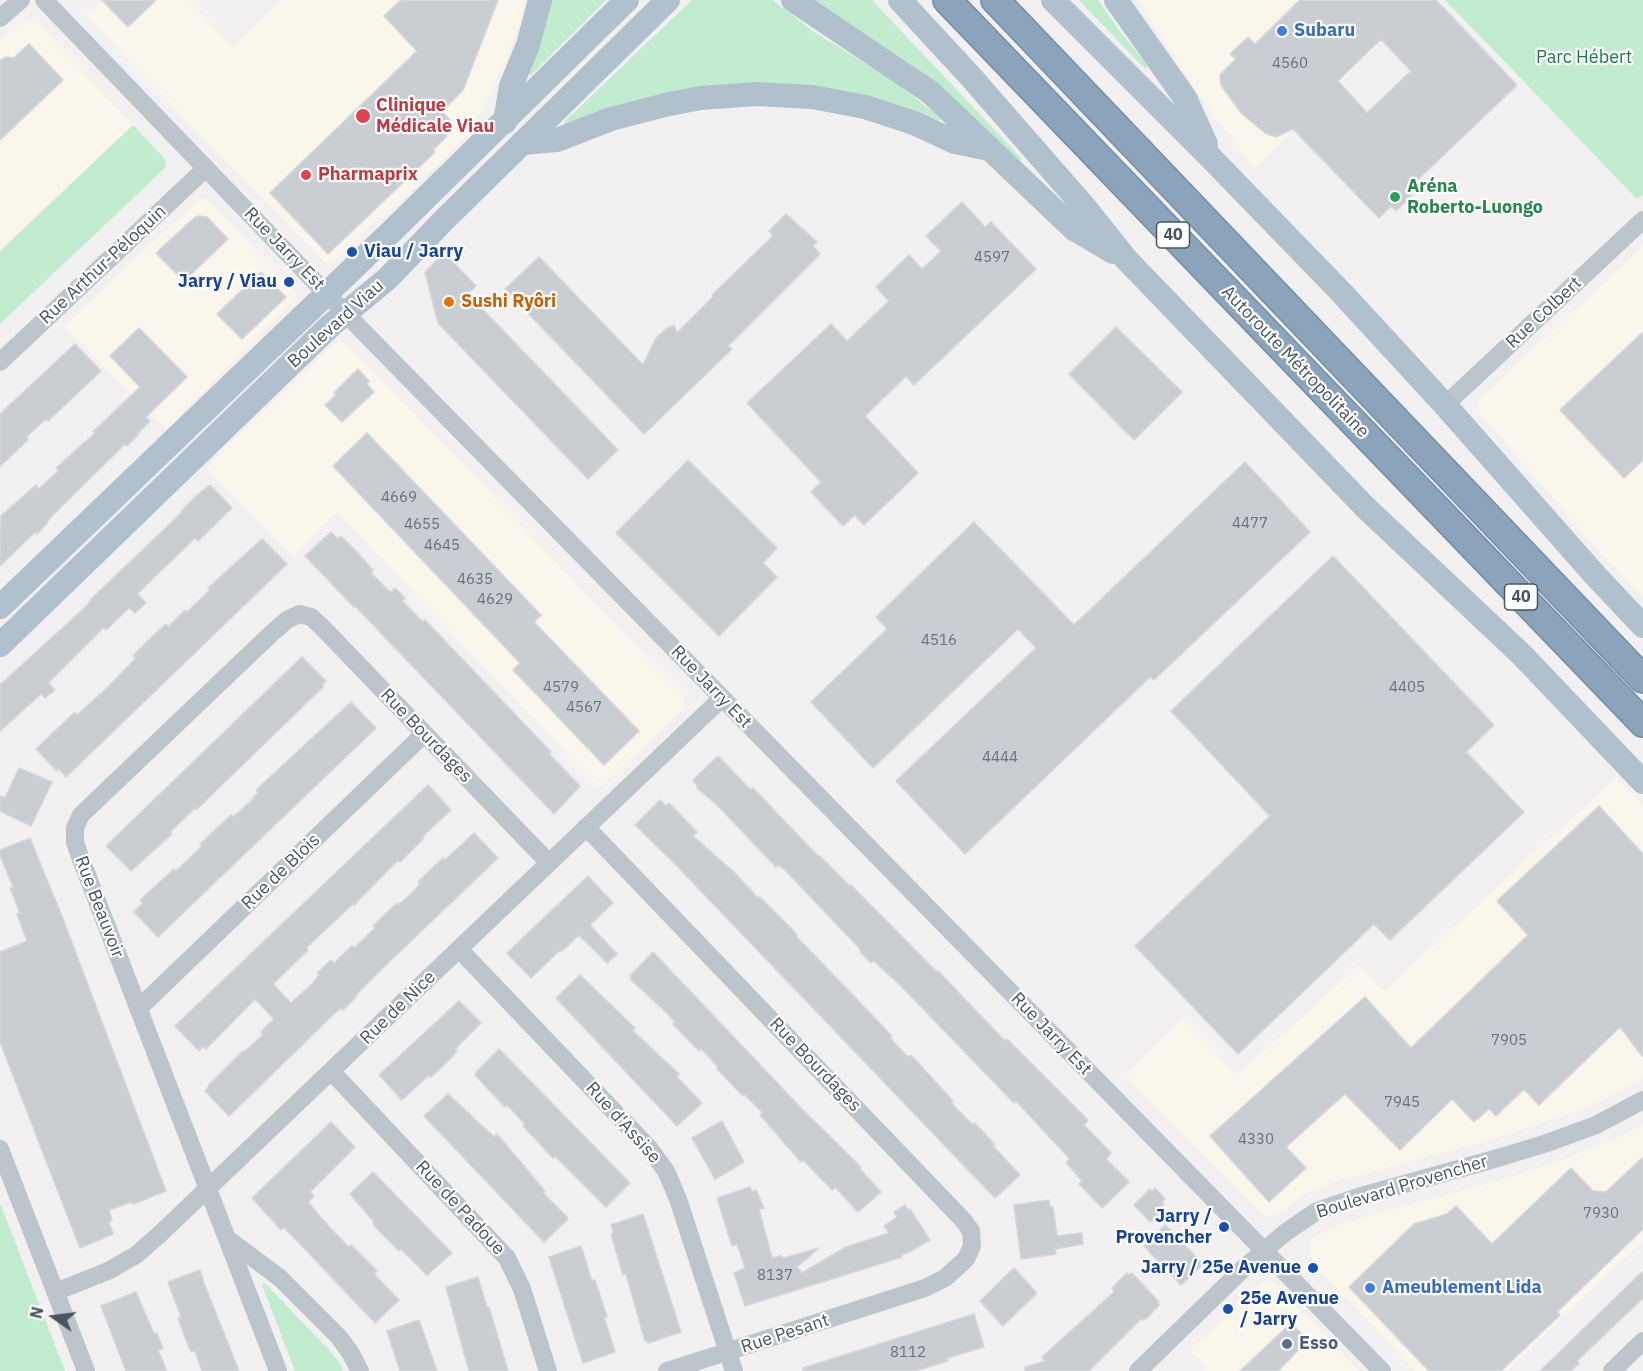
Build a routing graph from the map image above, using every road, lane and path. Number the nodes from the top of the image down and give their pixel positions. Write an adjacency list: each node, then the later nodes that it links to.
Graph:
1 (21, 0): 12 (street)
2 (44, 0): 17 (street, Rue Jarry Est)
3 (540, 0): 13 (main road)
4 (627, 0): 13 (main road, Boulevard Viau)
5 (668, 0): 14 (main road, Boulevard Viau)
6 (794, 0): 15 (main road)
7 (900, 0): 19 (main road)
8 (947, 0): 30 (highway, Autoroute Métropolitaine / 40)
9 (995, 0): 28 (highway, Autoroute Métropolitaine / 40)
10 (1053, 0): 16 (main road)
11 (1116, 0): 16 (main road)
12 (0, 18)
13 (505, 122): 20 (main road, Boulevard Viau)
14 (522, 142): 15 (main road); 21 (main road, Boulevard Viau)
15 (989, 149): 19 (main road)
16 (1211, 158): 23 (main road)
17 (206, 168): 20 (street, Rue Jarry Est); 22 (street, Rue Arthur-Péloquin)
18 (1643, 220): 23 (street, Rue Colbert)
19 (1126, 259): 32 (main road)
20 (327, 293): 21 (street, Rue Jarry Est); 24 (main road, Boulevard Viau)
21 (345, 313): 27 (main road, Boulevard Viau); 29 (street, Rue Jarry Est)
22 (0, 362)
23 (1445, 405): 26 (main road)
24 (0, 607)
25 (299, 614): 31 (street, Rue Bourdages); 36 (street, Rue Beauvoir)
26 (1643, 626)
27 (0, 645)
28 (1643, 679)
29 (722, 698): 33 (street, Rue de Nice); 42 (street, Rue Jarry Est)
30 (1643, 723)
31 (424, 734): 34 (street, Rue Bourdages); 36 (street, Rue de Blois)
32 (1643, 782)
33 (586, 827): 34 (street, Rue de Nice); 44 (street, Rue Bourdages)
34 (549, 863): 35 (street, Rue de Nice)
35 (459, 949): 37 (street, Rue de Nice); 46 (street, Rue d'Assise)
36 (138, 1009): 40 (street, Rue Beauvoir)
37 (332, 1071): 40 (street, Rue de Nice); 50 (street, Rue de Padoue)
38 (1643, 1100): 42 (street, Boulevard Provencher)
39 (0, 1149): 43 (street)
40 (209, 1189): 41 (street, Rue Beauvoir); 43 (street, Rue de Nice)
41 (229, 1240): 48 (street, Rue Beauvoir); 49 (street)
42 (1264, 1251): 53 (street, Boulevard Provencher); 54 (street, Rue Jarry Est)
43 (55, 1292): 47 (street)
44 (903, 1295): 46 (street, Rue Pesant)
45 (1643, 1341): 55 (street)
46 (728, 1352): 51 (street, Rue Pesant); 52 (street, Rue d'Assise)
47 (86, 1371)
48 (278, 1371)
49 (360, 1371)
50 (548, 1371)
51 (667, 1371)
52 (734, 1371)
53 (1138, 1371)
54 (1382, 1371)
55 (1612, 1371)

